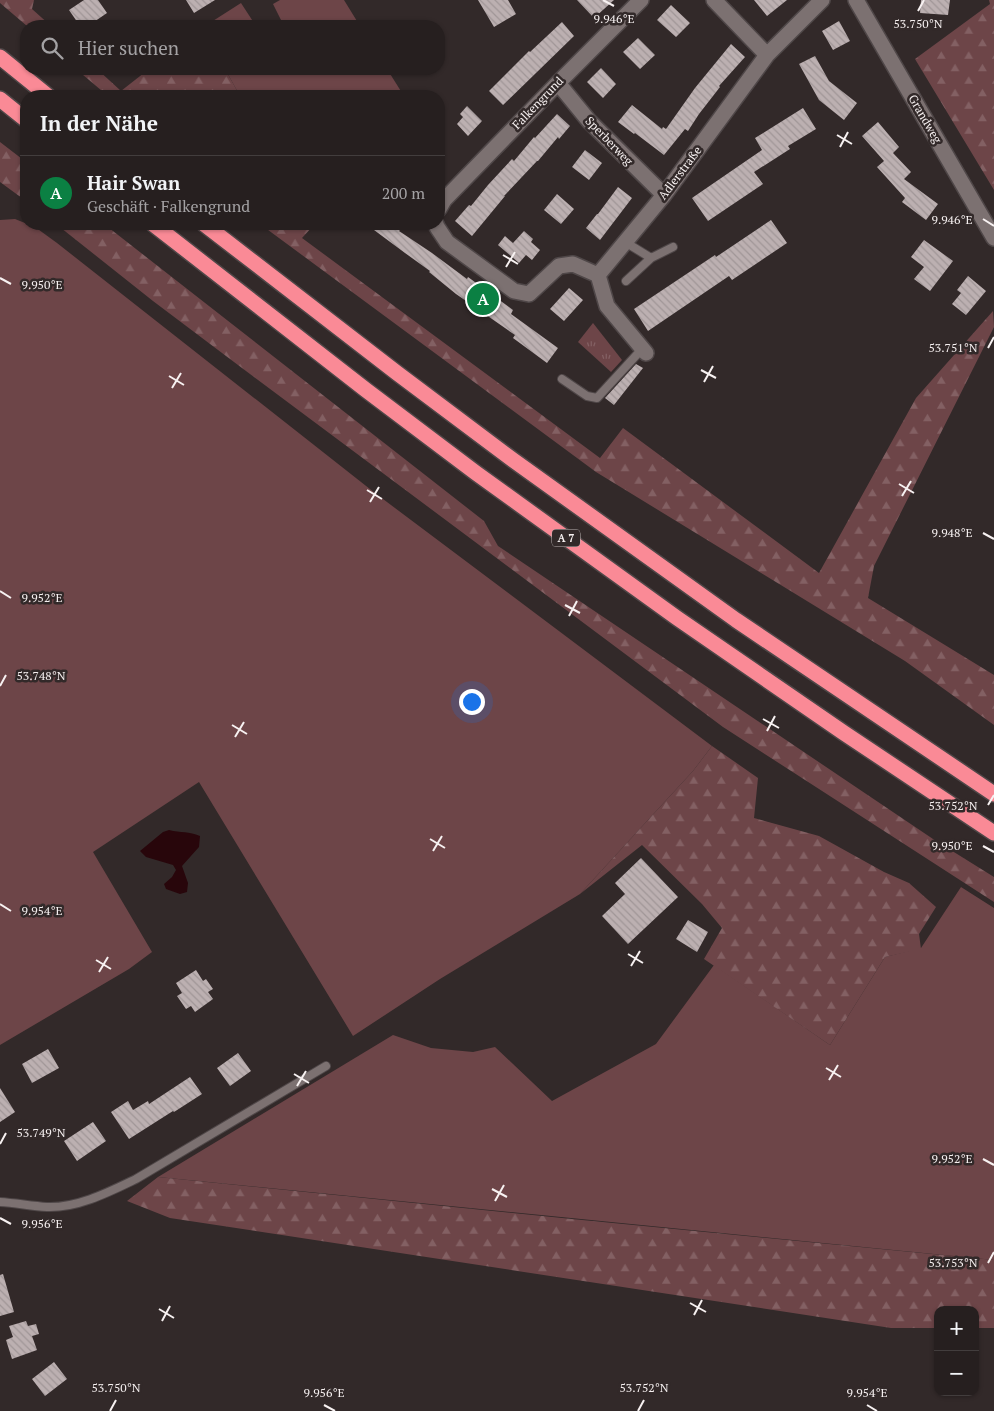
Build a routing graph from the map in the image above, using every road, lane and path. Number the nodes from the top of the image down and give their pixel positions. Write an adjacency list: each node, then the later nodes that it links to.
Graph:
1 (642, 0): 9 (street, Falkengrund)
2 (714, 0): 5 (street)
3 (822, 0): 5 (street, Adlerstraße)
4 (856, 0): 18 (street, Grandweg)
5 (767, 55): 13 (street, Adlerstraße)
6 (0, 57): 7 (highway)
7 (20, 73)
8 (22, 75): 10 (highway)
9 (558, 83): 13 (street, Sperberweg); 14 (street, Falkengrund)
10 (41, 90)
11 (0, 98): 12 (highway)
12 (20, 115)
13 (664, 195): 19 (street, Adlerstraße)
14 (445, 199)
15 (161, 230): 27 (highway, A 7)
16 (212, 230): 26 (highway, A 7)
17 (438, 230): 22 (street)
18 (994, 238)
19 (625, 242): 21 (lane); 22 (street, Adlerstraße)
20 (673, 247): 21 (lane)
21 (651, 258): 23 (lane)
22 (598, 274): 24 (street)
23 (626, 281)
24 (644, 351): 25 (lane)
25 (562, 379)
26 (994, 794)
27 (994, 834)
28 (326, 1066): 29 (lane)
29 (0, 1202)

